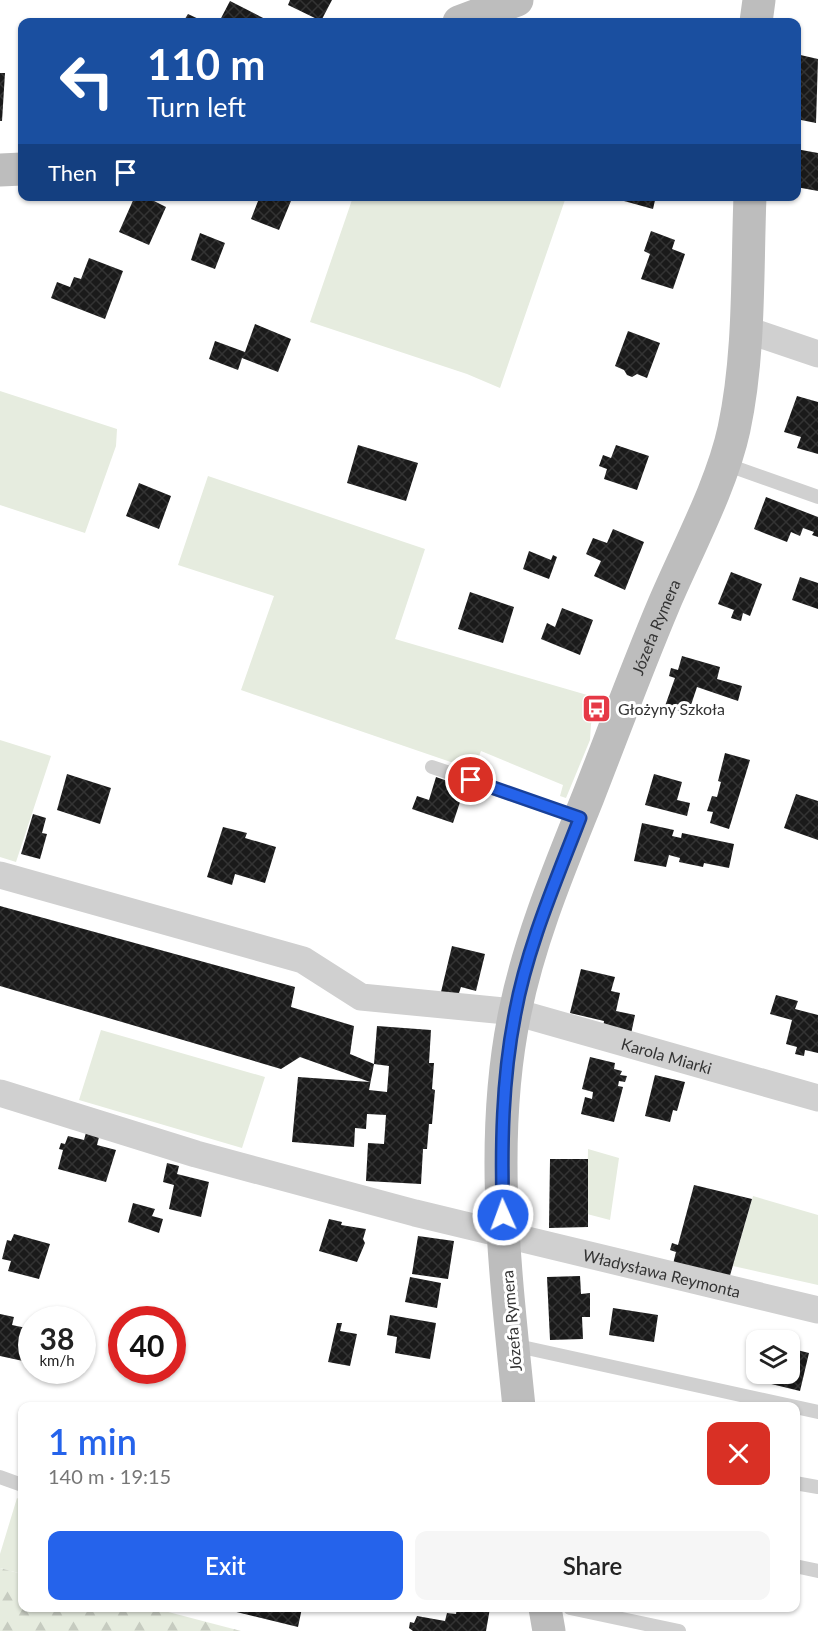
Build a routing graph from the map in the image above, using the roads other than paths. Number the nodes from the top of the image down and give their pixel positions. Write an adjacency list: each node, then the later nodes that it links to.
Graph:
1 (517, 0): 3 (street)
2 (759, 0): 4 (street)
3 (470, 18)
4 (757, 18)
5 (18, 169): 6 (street)
6 (0, 170)
7 (750, 201): 8 (street, Józefa Rymera)
8 (744, 329): 9 (street); 10 (street, Józefa Rymera)
9 (818, 354)
10 (723, 463): 11 (lane); 13 (street, Józefa Rymera)
11 (818, 497)
12 (432, 767): 13 (lane)
13 (580, 818): 15 (street, Józefa Rymera)
14 (0, 875): 15 (street, Karola Miarki)
15 (515, 1012): 17 (street, Karola Miarki); 18 (street, Józefa Rymera)
16 (0, 1093): 18 (street, Władysława Reymonta)
17 (818, 1098)
18 (504, 1234): 19 (street, Władysława Reymonta); 20 (street, Józefa Rymera)
19 (818, 1310)
20 (513, 1345): 21 (street, Józefa Rymera); 22 (lane)
21 (519, 1402)
22 (772, 1402)
23 (800, 1408): 24 (lane)
24 (818, 1412)
25 (0, 1477): 26 (lane)
26 (18, 1484)
27 (800, 1484): 28 (lane)
28 (818, 1487)
29 (800, 1567): 30 (lane)
30 (818, 1571)
31 (546, 1612): 33 (street)
32 (589, 1612): 34 (lane)
33 (549, 1631)
34 (679, 1631)

